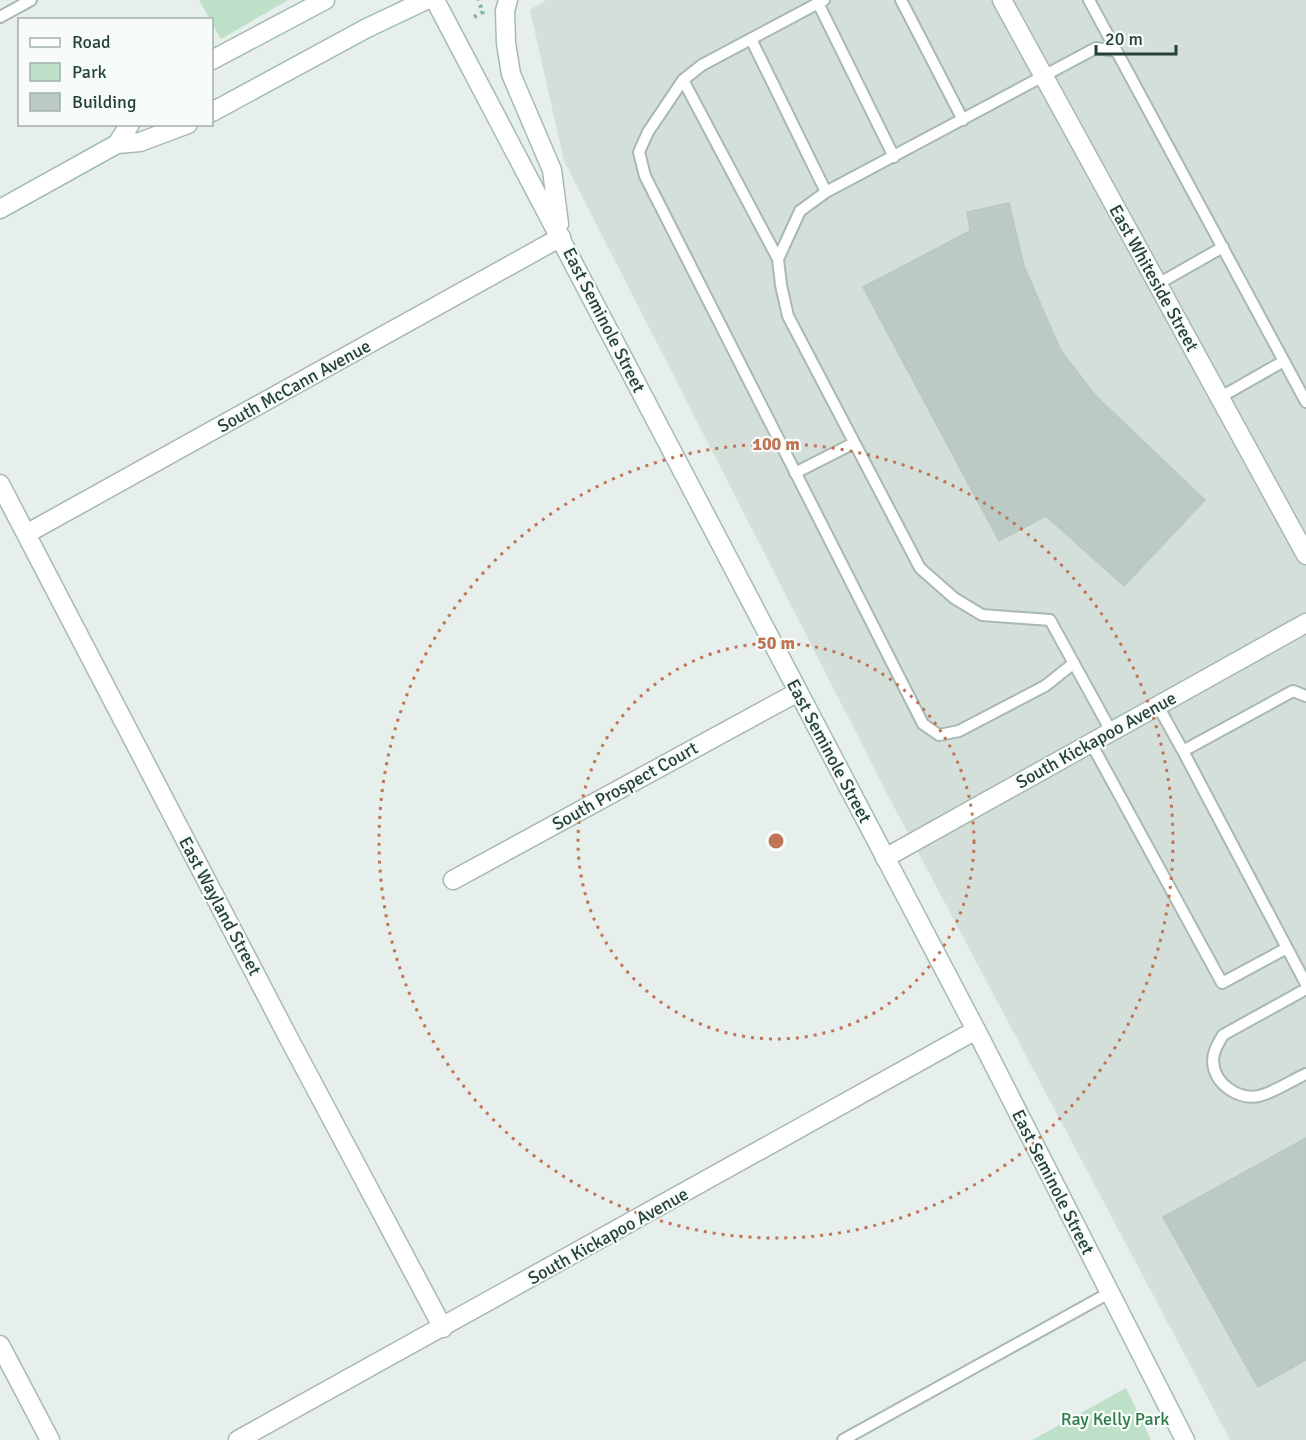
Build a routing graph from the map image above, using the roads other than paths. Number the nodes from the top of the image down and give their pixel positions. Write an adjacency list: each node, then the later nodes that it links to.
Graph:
1 (31, 0): 11 (lane)
2 (308, 0): 12 (street)
3 (325, 0): 12 (street)
4 (426, 0): 18 (street)
5 (435, 0): 26 (street, East Seminole Street)
6 (508, 0): 26 (street)
7 (901, 0): 19 (lane)
8 (1002, 0): 16 (street, East Whiteside Street)
9 (1089, 0): 14 (lane)
10 (821, 2): 13 (lane); 23 (lane)
11 (0, 17)
12 (280, 22): 15 (street)
13 (751, 39): 17 (lane); 24 (lane)
14 (1116, 51): 16 (lane); 27 (lane)
15 (213, 59)
16 (1044, 75): 19 (lane); 29 (street, East Whiteside Street)
17 (683, 80): 28 (lane); 34 (lane)
18 (213, 111)
19 (963, 120): 23 (lane)
20 (129, 126): 22 (street)
21 (183, 126): 22 (street)
22 (117, 144): 25 (street)
23 (894, 157): 24 (lane)
24 (826, 192): 28 (lane)
25 (0, 209)
26 (561, 237): 36 (street, South McCann Avenue); 40 (street, East Seminole Street)
27 (1222, 248): 29 (lane); 30 (lane)
28 (778, 259): 33 (lane)
29 (1158, 284): 31 (street, East Whiteside Street)
30 (1284, 361): 31 (lane); 32 (lane)
31 (1219, 398): 37 (street, East Whiteside Street)
32 (1306, 402)
33 (854, 443): 34 (lane); 39 (lane)
34 (795, 473): 39 (lane)
35 (0, 484): 36 (street, East Wayland Street)
36 (26, 534): 54 (street, East Wayland Street)
37 (1306, 555)
38 (1306, 623): 42 (street, South Kickapoo Avenue)
39 (1074, 663): 43 (lane)
40 (798, 692): 46 (street, East Seminole Street); 47 (street, South Prospect Court)
41 (1306, 696): 45 (lane)
42 (1158, 706): 43 (street, South Kickapoo Avenue); 45 (lane)
43 (1112, 731): 44 (street, South Kickapoo Avenue)
44 (1092, 743): 46 (street, South Kickapoo Avenue); 48 (lane)
45 (1183, 751): 48 (lane)
46 (885, 858): 51 (street, East Seminole Street)
47 (453, 880)
48 (1287, 948): 49 (lane)
49 (1306, 984)
50 (1306, 989): 52 (lane)
51 (976, 1030): 53 (street, East Seminole Street); 54 (street, South Kickapoo Avenue)
52 (1306, 1074)
53 (1109, 1293): 58 (lane); 59 (street, East Seminole Street)
54 (443, 1328): 57 (street, South Kickapoo Avenue)
55 (0, 1345): 56 (street)
56 (50, 1440)
57 (238, 1440)
58 (843, 1440)
59 (1185, 1440)

